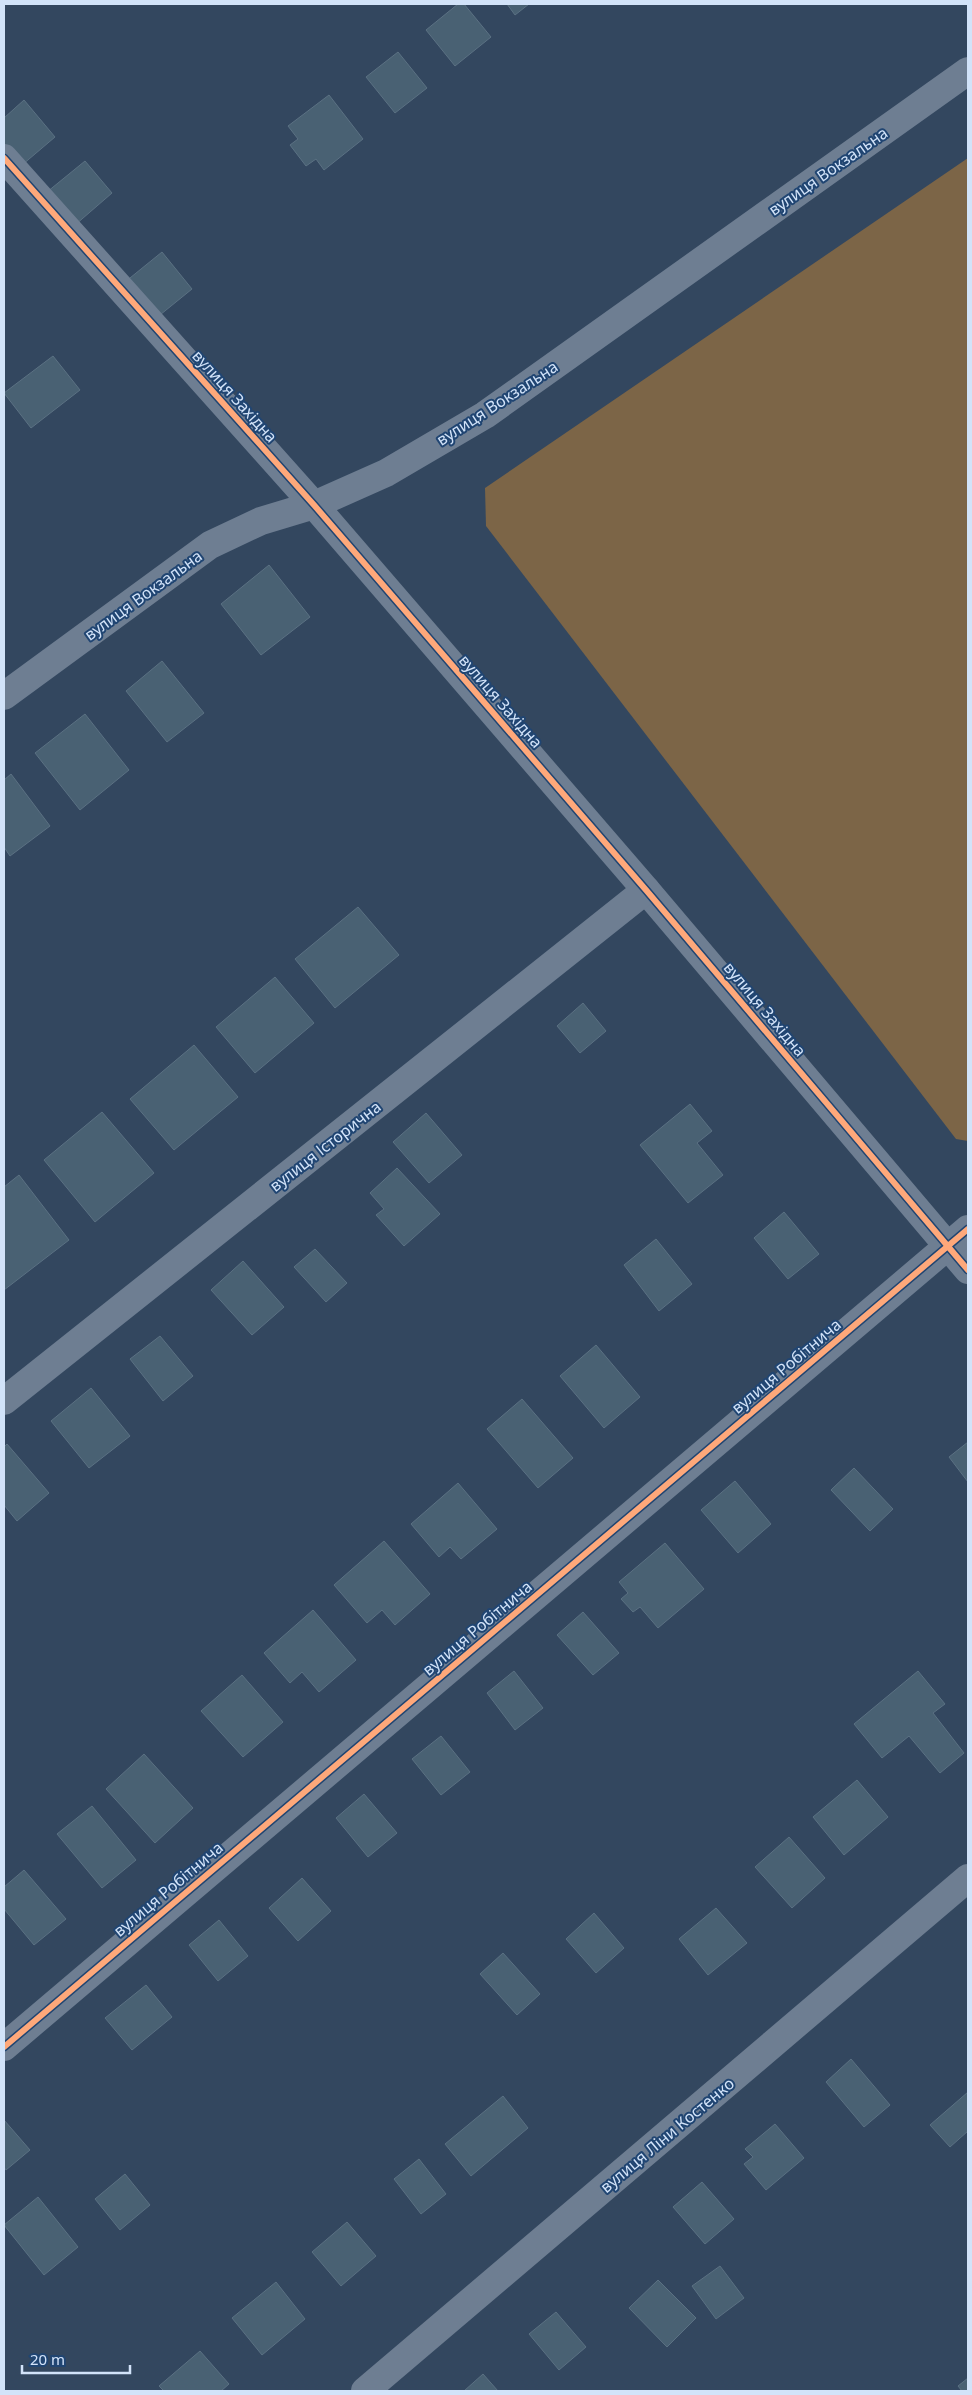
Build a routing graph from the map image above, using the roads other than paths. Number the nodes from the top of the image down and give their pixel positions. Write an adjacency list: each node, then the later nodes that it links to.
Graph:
1 (968, 70): 3 (street, вулиця Вокзальна)
2 (4, 158): 3 (street, вулиця Західна)
3 (314, 505): 4 (street, вулиця Вокзальна); 5 (street, вулиця Західна)
4 (4, 696)
5 (646, 890): 6 (street, вулиця Західна); 8 (street, вулиця Історична)
6 (958, 1238): 7 (street, вулиця Західна); 10 (street, вулиця Робітнича)
7 (968, 1270)
8 (4, 1401)
9 (968, 1878): 11 (street, вулиця Ліни Костенко)
10 (4, 2047)
11 (366, 2391)

